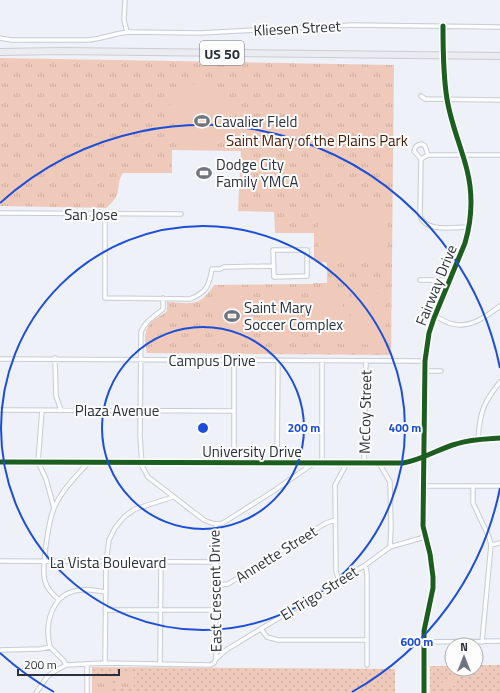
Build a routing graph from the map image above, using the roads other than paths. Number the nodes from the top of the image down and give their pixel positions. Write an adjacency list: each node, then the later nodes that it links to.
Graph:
1 (124, 0): 4 (street)
2 (443, 26): 3 (street, Kliesen Street); 4 (street, Kliesen Street); 7 (street, Fairway Drive)
3 (500, 26)
4 (127, 32): 5 (street, Kliesen Street)
5 (0, 38)
6 (0, 52): 7 (highway, US 50)
7 (443, 55): 8 (highway, US 50); 10 (street, Fairway Drive)
8 (500, 56)
9 (421, 96): 10 (street)
10 (447, 100): 11 (street); 13 (street, Fairway Drive)
11 (500, 100)
12 (428, 155): 13 (street); 15 (street); 15 (street)
13 (462, 155): 14 (street); 19 (street, Fairway Drive)
14 (500, 155)
15 (421, 159): 19 (street)
16 (0, 213): 17 (street, San Jose)
17 (105, 214): 18 (street, San Jose); 23 (street)
18 (181, 214)
19 (469, 227): 22 (street, Fairway Drive)
20 (274, 266): 20 (street); 23 (street)
21 (420, 280): 22 (street, Fairway Drive)
22 (450, 280): 25 (street, Fairway Drive)
23 (163, 298): 28 (street)
24 (500, 306): 25 (street)
25 (435, 316): 33 (street, Fairway Drive)
26 (55, 358): 27 (street, Campus Drive); 28 (street, Campus Drive); 39 (street)
27 (0, 359)
28 (140, 359): 29 (street, Campus Drive); 40 (street)
29 (234, 360): 30 (street, Campus Drive); 41 (street)
30 (278, 360): 31 (street, Campus Drive); 50 (street)
31 (322, 361): 32 (street, Campus Drive); 52 (street)
32 (366, 361): 33 (street, Campus Drive); 54 (street, McCoy Street)
33 (425, 361): 34 (street, Fairway Drive)
34 (424, 371): 35 (street); 44 (street, Fairway Drive)
35 (441, 371)
36 (500, 382): 43 (street)
37 (0, 410): 38 (street, Plaza Avenue)
38 (42, 410): 39 (street, Plaza Avenue); 46 (street)
39 (61, 410): 40 (street, Plaza Avenue)
40 (140, 410): 41 (street, Plaza Avenue); 48 (street)
41 (233, 411): 49 (street)
42 (500, 438): 43 (street, University Drive)
43 (478, 439): 44 (street, University Drive)
44 (424, 457): 55 (street, University Drive); 56 (street, Fairway Drive)
45 (0, 462): 46 (street, University Drive)
46 (38, 462): 47 (street, University Drive); 60 (street)
47 (88, 462): 48 (street, University Drive); 60 (street)
48 (141, 462): 49 (street, University Drive); 59 (street, East Crescent Drive)
49 (234, 462): 50 (street, University Drive)
50 (277, 462): 51 (street, University Drive)
51 (314, 463): 52 (street, University Drive); 62 (street)
52 (322, 463): 53 (street, University Drive)
53 (347, 463): 54 (street, University Drive); 61 (street)
54 (364, 463): 55 (street, University Drive)
55 (379, 463): 66 (street)
56 (423, 486): 57 (street); 63 (street, Fairway Drive)
57 (474, 486): 58 (street); 65 (street)
58 (500, 486)
59 (172, 496): 62 (street, East Crescent Drive); 69 (street)
60 (54, 508): 68 (street)
61 (335, 520): 73 (street); 74 (street, Annette Street)
62 (216, 524): 71 (street, East Crescent Drive)
63 (425, 537): 66 (street, El Trigo Street); 84 (street, Fairway Drive)
64 (500, 543): 65 (street)
65 (491, 545): 81 (street)
66 (390, 547): 72 (street, El Trigo Street)
67 (0, 561): 68 (street, La Vista Boulevard)
68 (44, 561): 69 (street, La Vista Boulevard); 76 (street)
69 (106, 562): 70 (street, La Vista Boulevard); 75 (street)
70 (161, 562): 71 (street, La Vista Boulevard); 77 (street)
71 (217, 562): 74 (street, East Crescent Drive)
72 (364, 566): 73 (street, El Trigo Street); 82 (street)
73 (339, 580): 80 (street, El Trigo Street)
74 (217, 585): 79 (street, East Crescent Drive)
75 (106, 592): 76 (street); 78 (street)
76 (59, 600): 87 (street)
77 (161, 609): 78 (street); 79 (street); 92 (street)
78 (106, 610): 90 (street)
79 (216, 610): 89 (street, East Crescent Drive)
80 (260, 629): 82 (street); 89 (street, El Trigo Street)
81 (482, 637)
82 (367, 640): 94 (street)
83 (500, 641): 86 (street)
84 (423, 642): 85 (street); 97 (street, Fairway Drive)
85 (444, 642)
86 (484, 642)
87 (50, 647): 88 (street); 93 (street)
88 (0, 650)
89 (216, 659): 92 (street, El Trigo Street)
90 (105, 663): 91 (street); 92 (street, El Trigo Street)
91 (86, 664): 93 (street); 96 (street)
92 (160, 664)
93 (66, 665): 95 (street)
94 (367, 665)
95 (36, 693)
96 (87, 693)
97 (424, 693)

